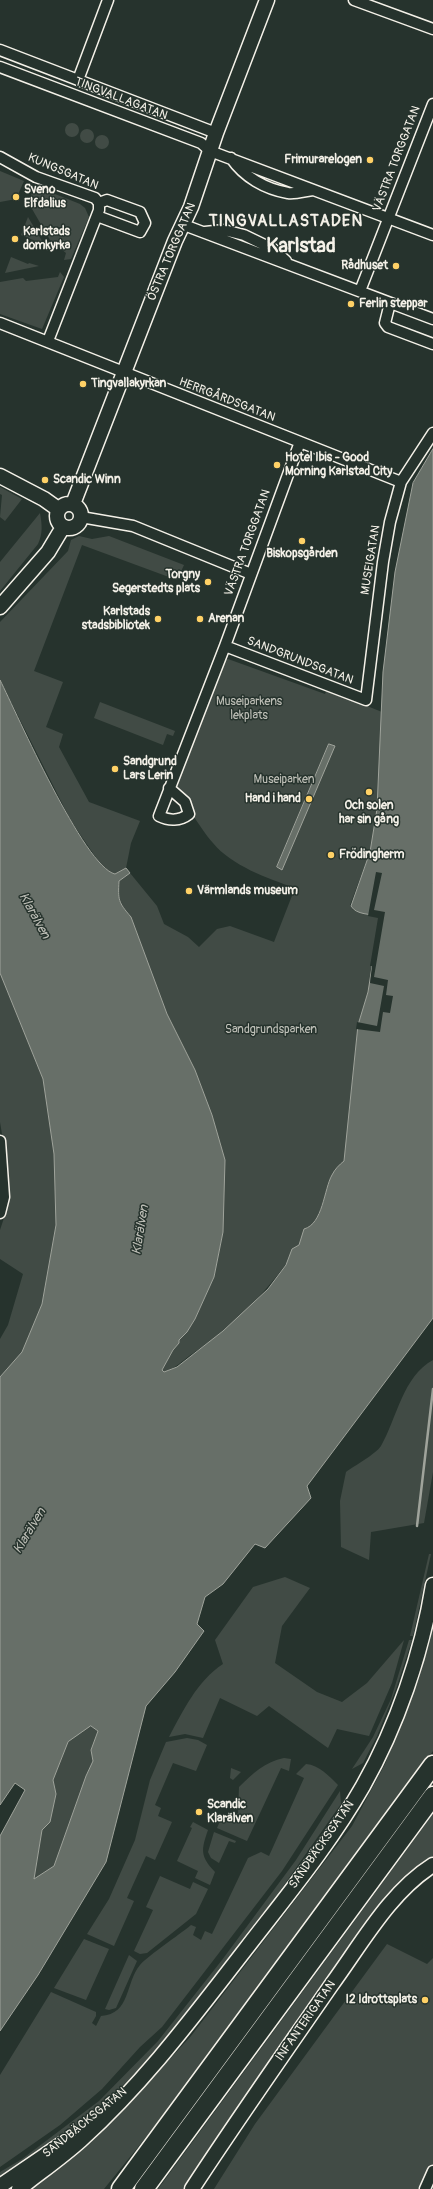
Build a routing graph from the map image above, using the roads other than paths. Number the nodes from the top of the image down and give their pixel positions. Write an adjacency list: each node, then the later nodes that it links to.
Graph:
1 (108, 0): 7 (street)
2 (267, 0): 9 (street, ÖSTRA TORGGATAN)
3 (354, 0): 4 (street)
4 (433, 29)
5 (0, 50): 7 (street, TINGVALLAGATAN)
6 (0, 67): 10 (street, TINGVALLAGATAN)
7 (78, 80): 9 (street, TINGVALLAGATAN)
8 (433, 104): 14 (street, VÄSTRA TORGGATAN)
9 (216, 133): 10 (street, ÖSTRA TORGGATAN)
10 (210, 151): 14 (street, TINGVALLAGATAN); 15 (street, ÖSTRA TORGGATAN)
11 (0, 157): 12 (street, KUNGSGATAN)
12 (99, 204): 13 (street); 13 (street, KUNGSGATAN)
13 (96, 216): 21 (street)
14 (389, 217): 16 (street, TINGVALLAGATAN); 17 (street, VÄSTRA TORGGATAN)
15 (184, 225): 17 (street); 23 (street, ÖSTRA TORGGATAN)
16 (433, 235)
17 (360, 291): 18 (street)
18 (390, 303): 19 (street); 22 (street)
19 (433, 319)
20 (0, 323): 21 (street, HERRGÅRDSGATAN)
21 (48, 342): 23 (street, HERRGÅRDSGATAN)
22 (433, 344)
23 (123, 373): 25 (street, HERRGÅRDSGATAN); 28 (street, ÖSTRA TORGGATAN)
24 (433, 433): 27 (street, MUSEIGATAN)
25 (300, 442): 27 (street, HERRGÅRDSGATAN); 32 (street, VÄSTRA TORGGATAN)
26 (0, 476): 29 (street)
27 (401, 482): 35 (street, MUSEIGATAN)
28 (73, 504): 29 (street); 30 (street)
29 (58, 509): 31 (street)
30 (81, 517): 31 (street); 32 (street)
31 (63, 527): 33 (street)
32 (251, 574): 34 (street, VÄSTRA TORGGATAN)
33 (0, 607)
34 (225, 646): 35 (street, SANDGRUNDSGATAN); 36 (street, VÄSTRA TORGGATAN)
35 (366, 700)
36 (169, 788)
37 (0, 1141): 38 (street)
38 (0, 1212)
39 (433, 1585): 43 (street, SANDBÄCKSGATAN)
40 (433, 1765): 47 (highway)
41 (433, 1796): 48 (highway)
42 (433, 1864): 49 (street, INFANTERIGATAN)
43 (149, 2071): 45 (street, SANDBÄCKSGATAN); 46 (street, SANDBÄCKSGATAN)
44 (433, 2171): 50 (street)
45 (0, 2186)
46 (19, 2189)
47 (121, 2189)
48 (144, 2189)
49 (192, 2189)
50 (425, 2189)

